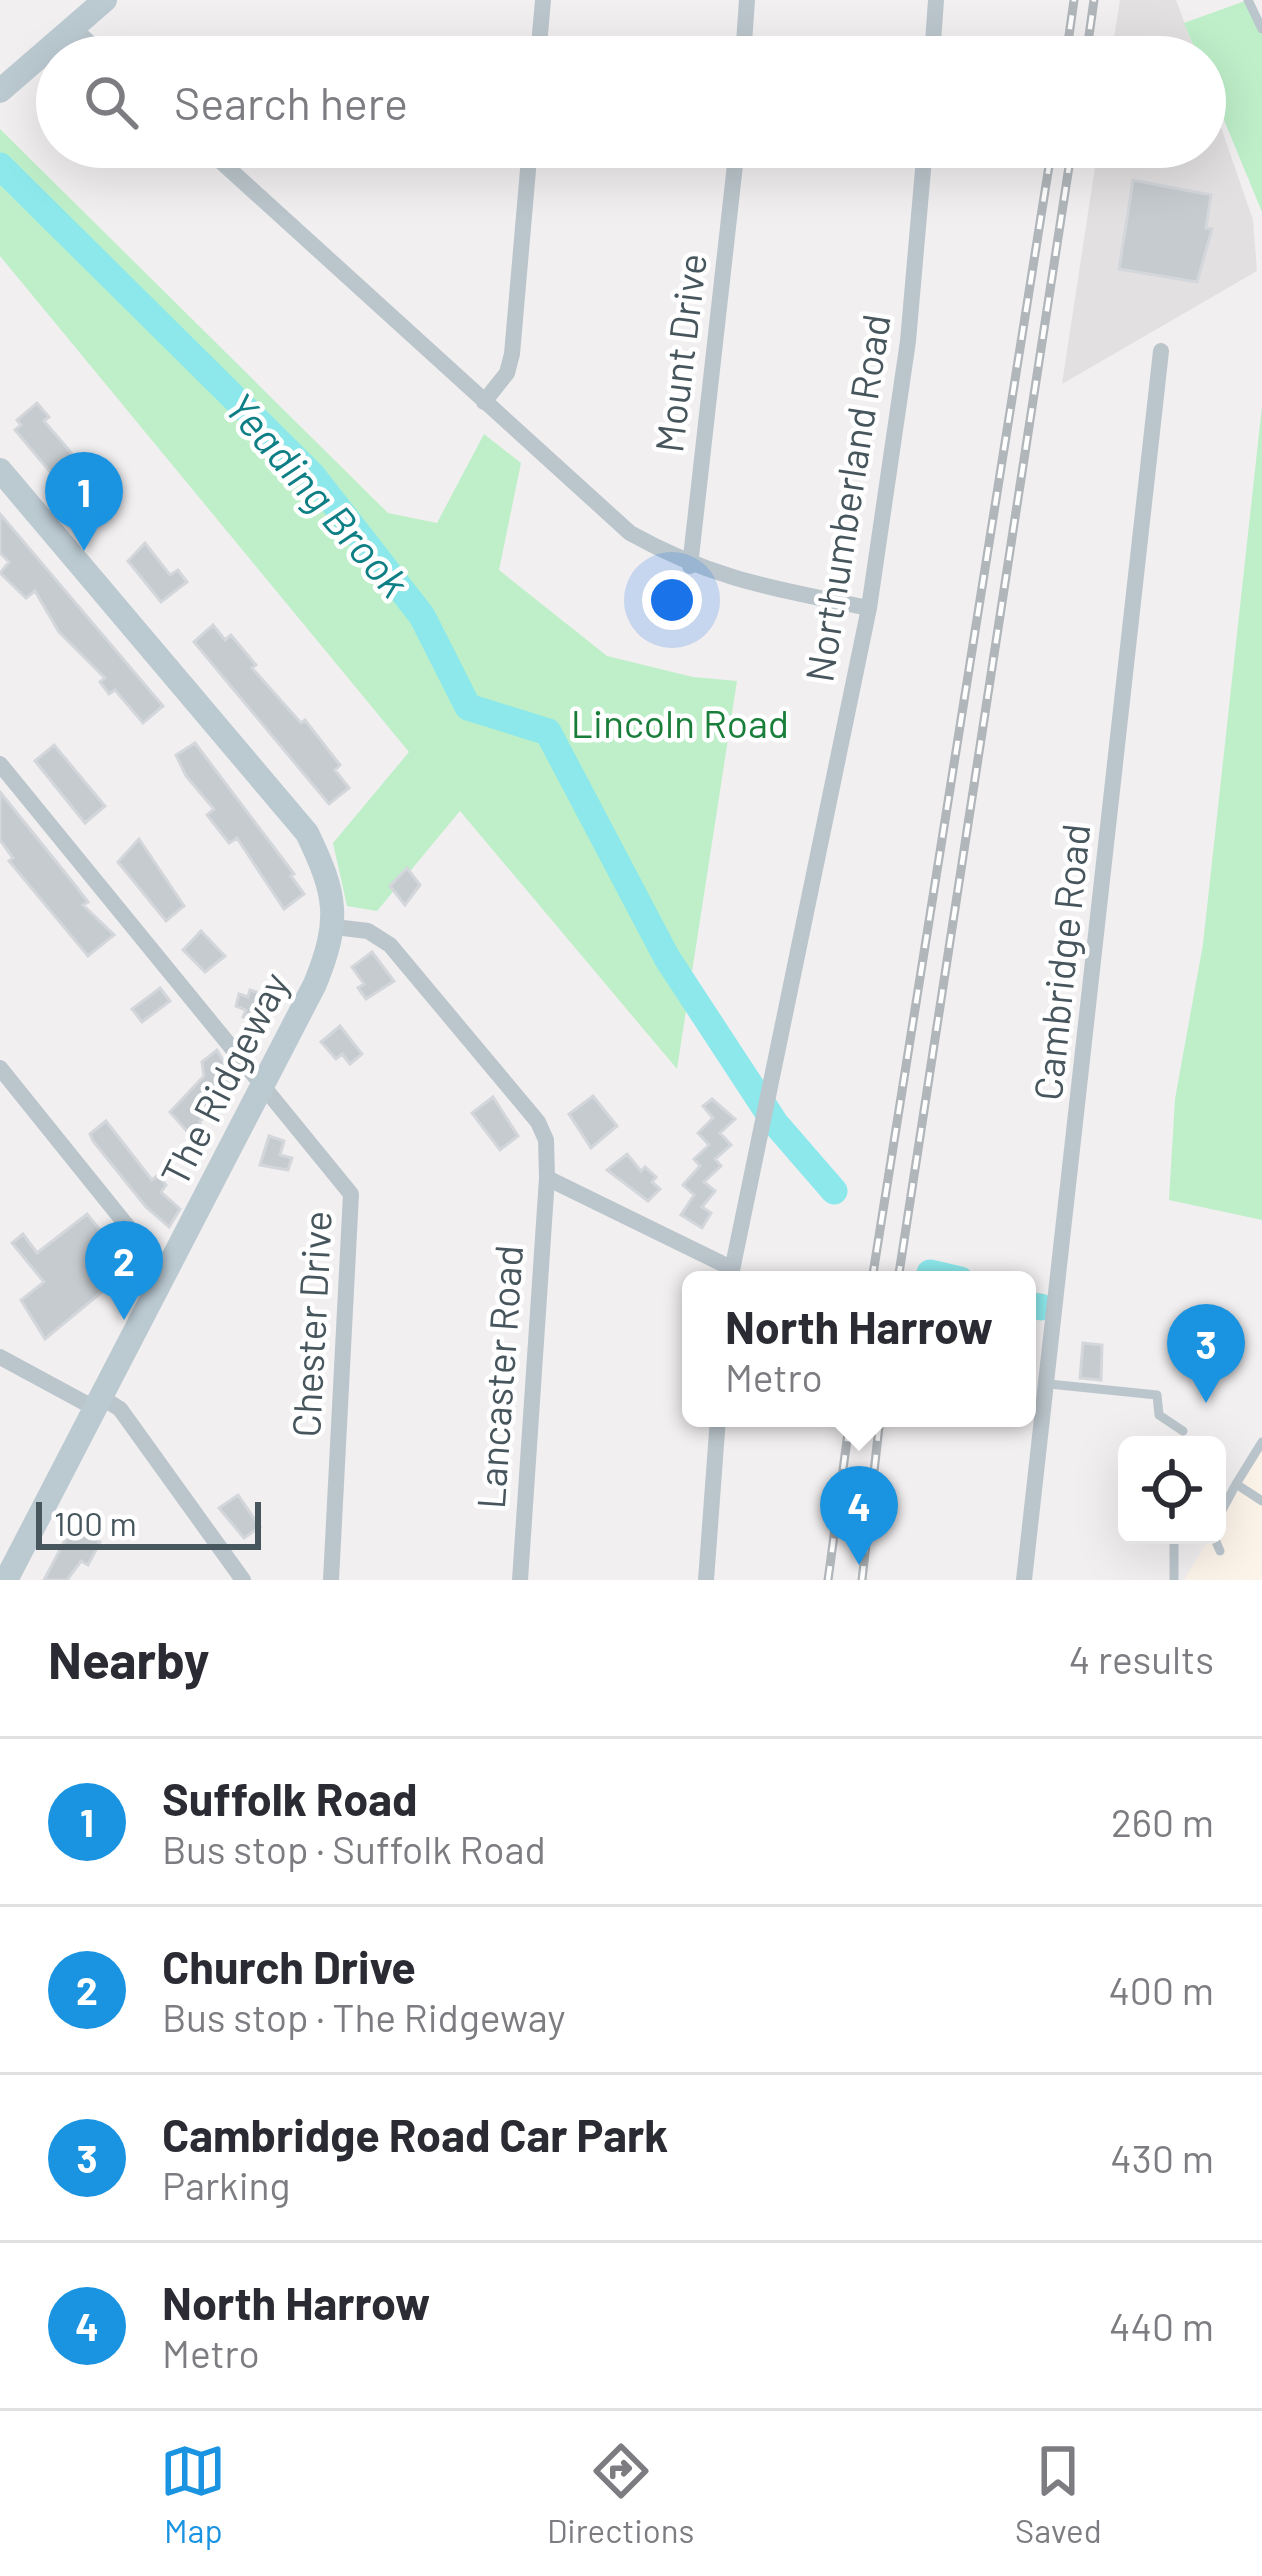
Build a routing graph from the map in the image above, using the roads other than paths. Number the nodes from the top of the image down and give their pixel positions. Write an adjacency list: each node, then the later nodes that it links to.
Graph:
1 (105, 0): 6 (street)
2 (543, 0): 10 (street)
3 (747, 0): 11 (street)
4 (936, 0): 12 (street)
5 (1248, 0): 7 (lane)
6 (73, 28): 8 (street); 9 (street)
7 (1262, 29)
8 (64, 36)
9 (82, 36)
10 (540, 36)
11 (744, 36)
12 (933, 36)
13 (36, 60): 14 (street)
14 (0, 91)
15 (233, 168): 20 (street)
16 (528, 168): 20 (street)
17 (734, 168): 22 (street, Mount Drive)
18 (923, 168): 23 (street, Northumberland Road)
19 (1161, 351): 33 (street, Cambridge Road)
20 (484, 402): 22 (street)
21 (0, 470): 25 (street)
22 (690, 566): 23 (street)
23 (868, 608): 31 (street, Northumberland Road)
24 (0, 764): 27 (street, Chester Drive)
25 (335, 927): 27 (street, The Ridgeway); 28 (street, Lancaster Road)
26 (0, 1068): 29 (street)
27 (262, 1086): 29 (street, The Ridgeway); 46 (street, Chester Drive)
28 (547, 1178): 30 (street); 47 (street, Lancaster Road)
29 (168, 1267): 34 (street, The Ridgeway)
30 (724, 1271)
31 (731, 1271)
32 (0, 1358): 34 (street)
33 (1049, 1384): 36 (lane); 49 (street, Cambridge Road)
34 (101, 1404): 44 (street, The Ridgeway); 45 (street)
35 (717, 1427): 48 (street)
36 (1183, 1431)
37 (1262, 1442): 38 (lane)
38 (1236, 1484): 39 (lane); 40 (lane)
39 (1262, 1501)
40 (1226, 1503)
41 (1174, 1544): 50 (lane)
42 (1217, 1544): 43 (lane)
43 (1220, 1551)
44 (6, 1580)
45 (243, 1580)
46 (331, 1580)
47 (520, 1580)
48 (706, 1580)
49 (1024, 1580)
50 (1174, 1580)

